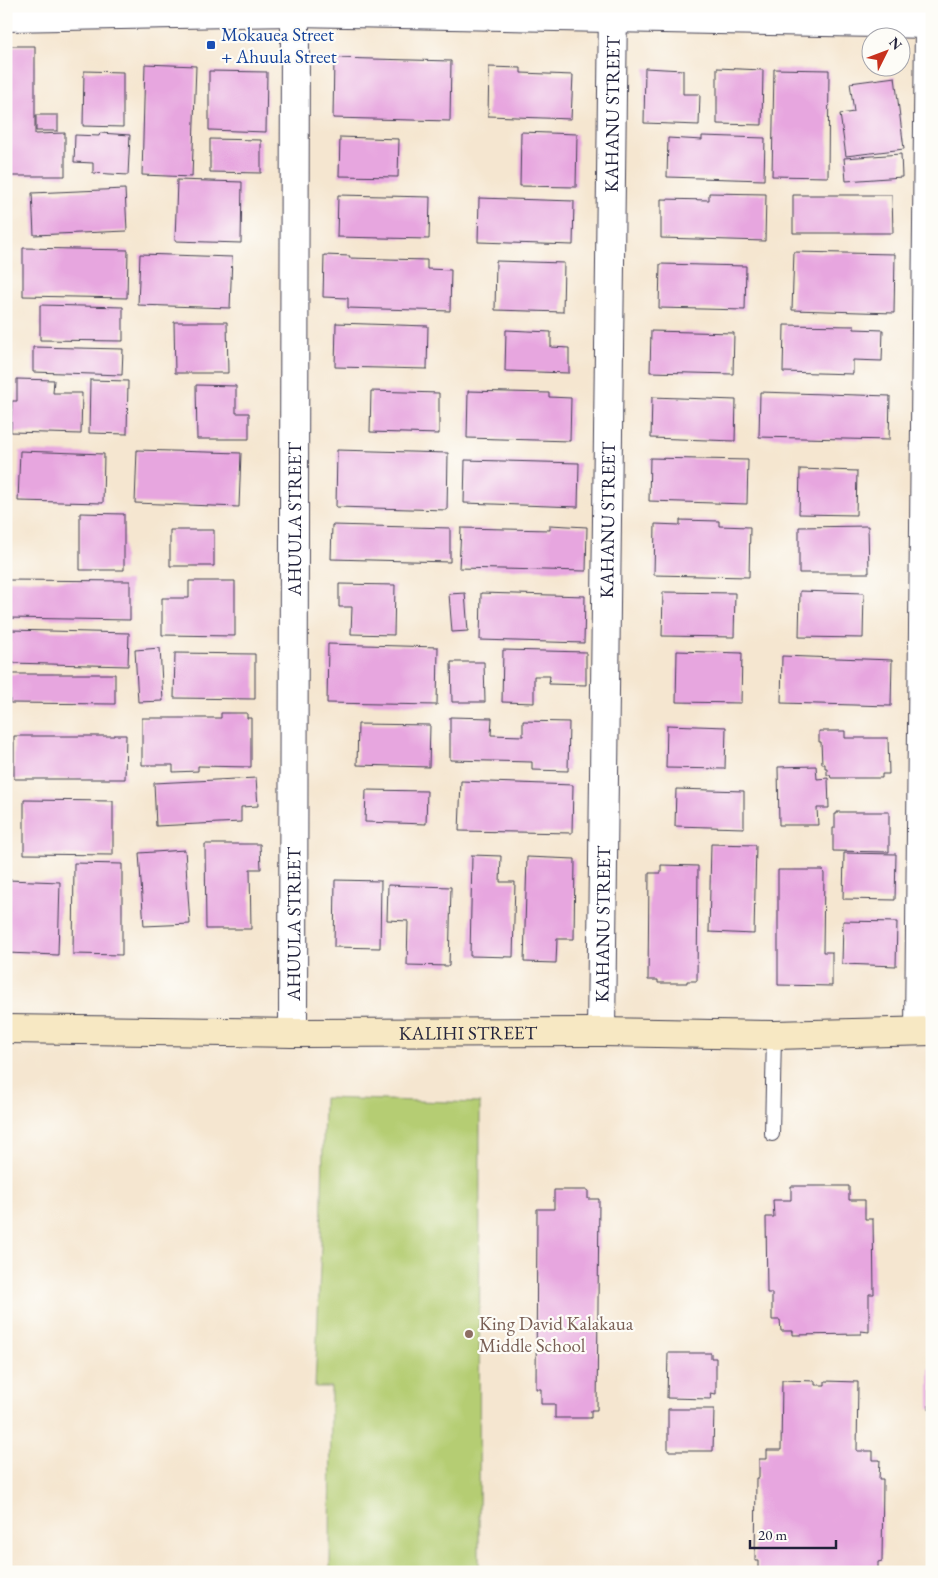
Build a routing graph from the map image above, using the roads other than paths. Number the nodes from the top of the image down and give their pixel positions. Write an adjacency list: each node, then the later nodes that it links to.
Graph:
1 (295, 9): 2 (street); 3 (street); 8 (street, AHUULA STREET)
2 (613, 12): 4 (street); 7 (street, KAHANU STREET)
3 (6, 17)
4 (930, 24): 6 (street)
5 (6, 1028): 8 (main road, KALIHI STREET)
6 (925, 1031): 9 (main road, KALIHI STREET)
7 (601, 1032): 8 (main road, KALIHI STREET); 9 (main road, KALIHI STREET)
8 (293, 1033)
9 (774, 1035): 10 (lane)
10 (772, 1134)

